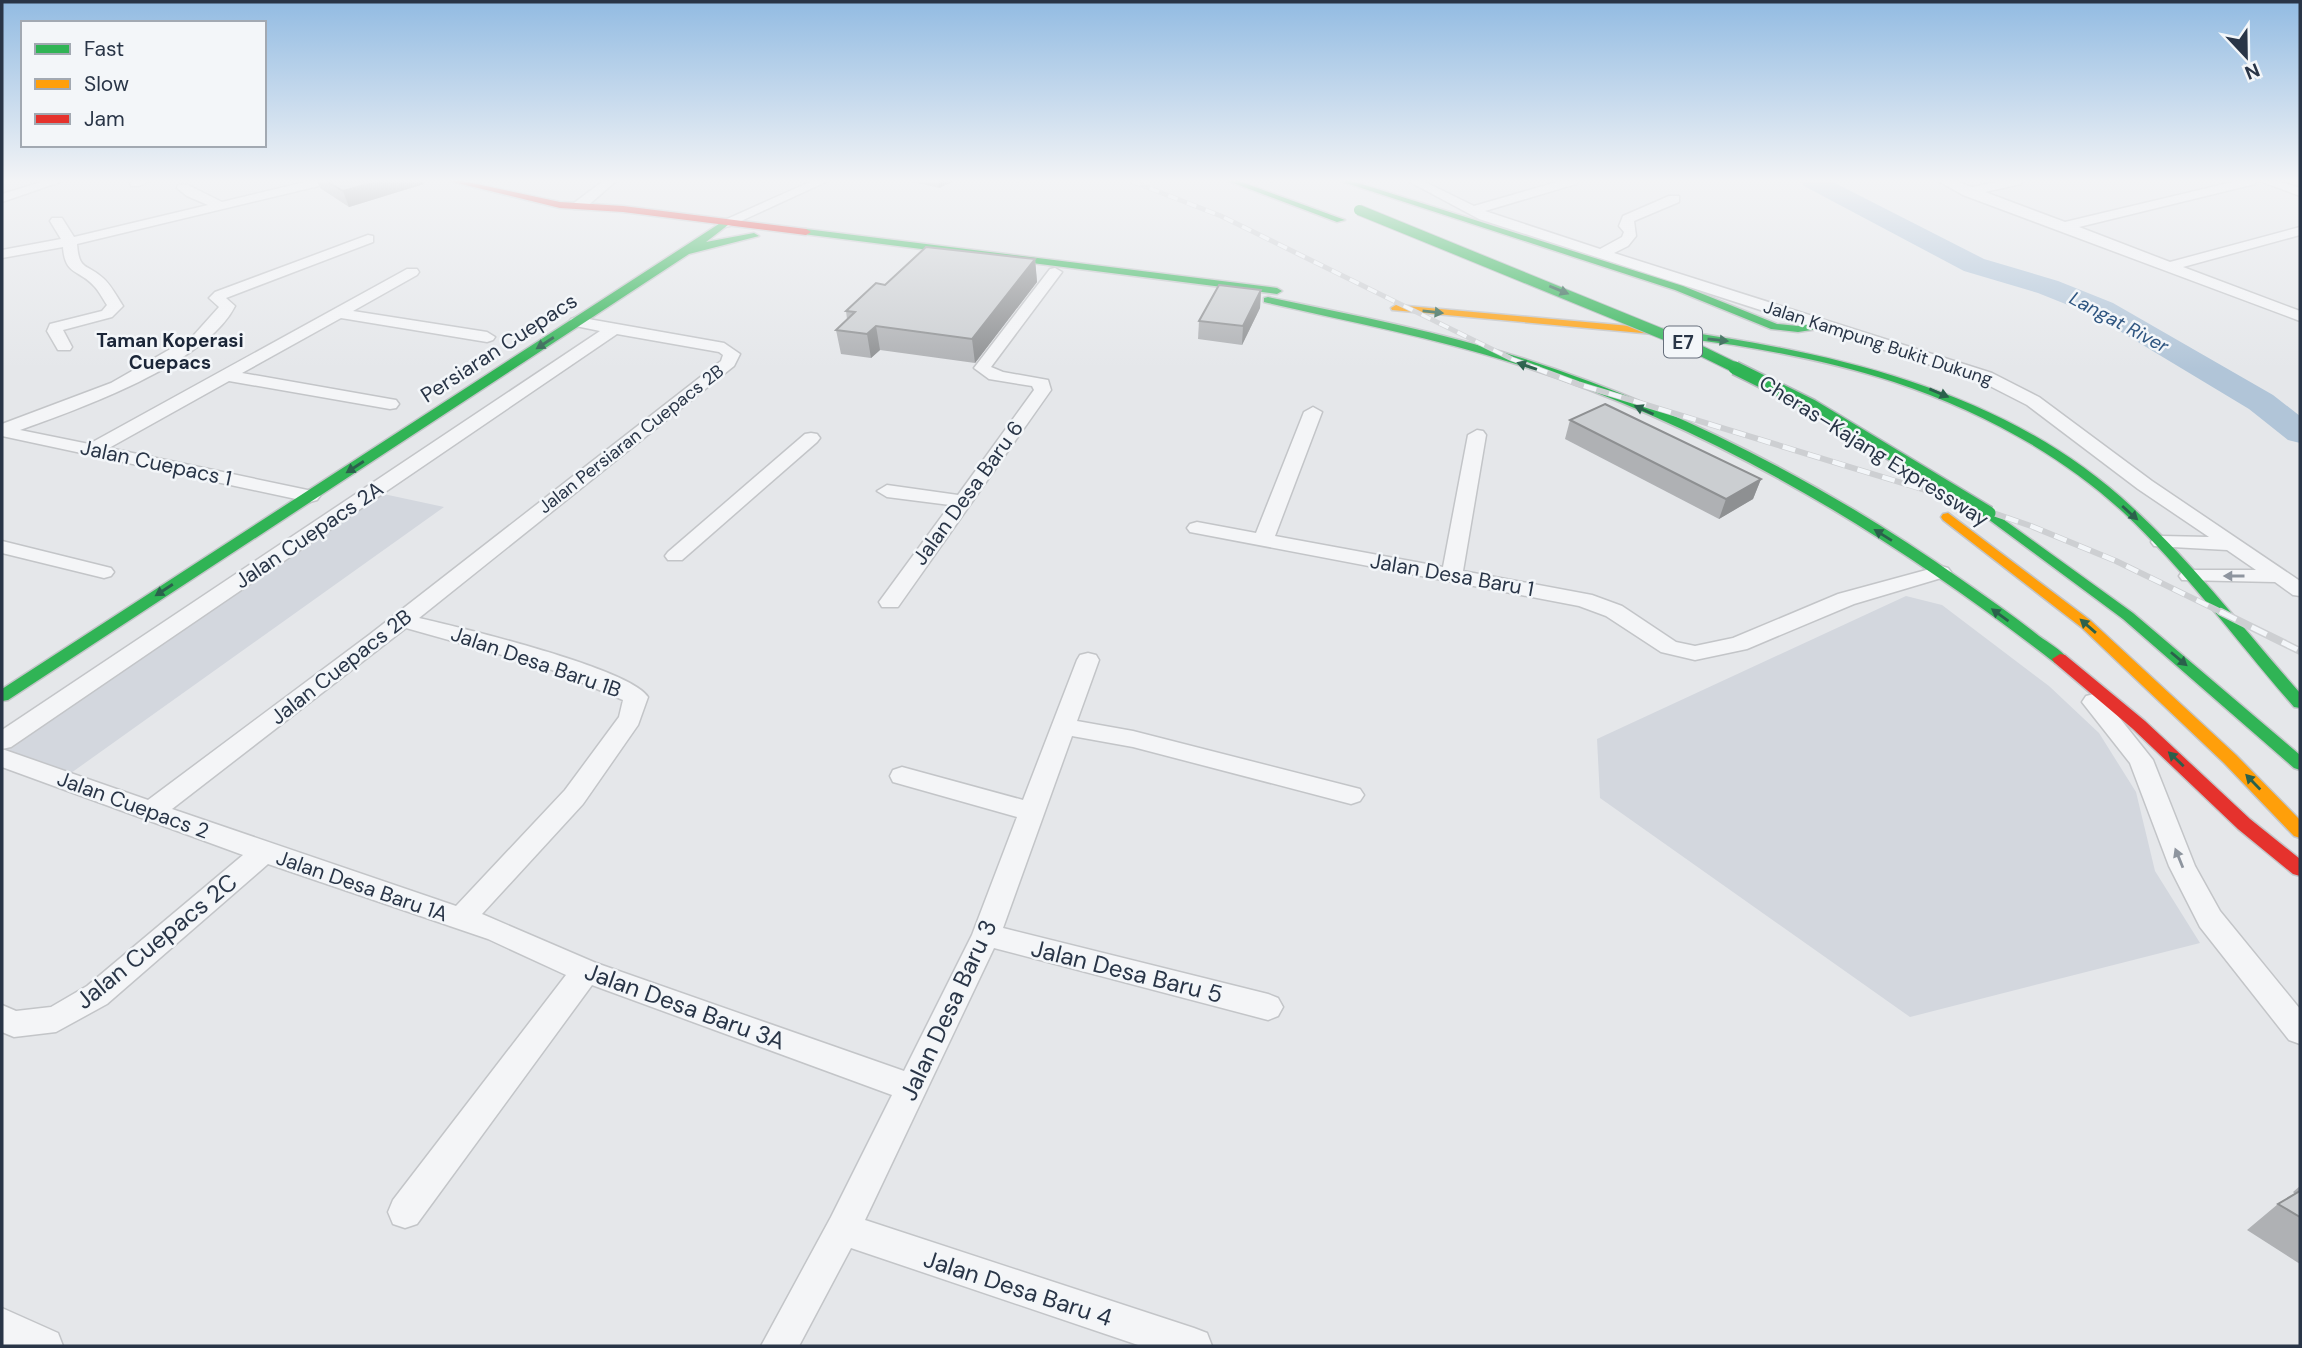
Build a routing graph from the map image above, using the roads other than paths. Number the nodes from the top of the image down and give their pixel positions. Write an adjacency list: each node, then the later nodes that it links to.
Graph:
1 (59, 244): 15 (street)
2 (70, 244): 28 (street)
3 (355, 244): 35 (street)
4 (674, 244): 23 (main road, Persiaran Cuepacs); 39 (main road, Persiaran Cuepacs)
5 (820, 244): 18 (main road)
6 (852, 244): 19 (main road)
7 (1400, 244): 30 (main road, E7)
8 (1440, 244): 67 (main road, Cheras–Kajang Expressway / E7, one-way to 67, bridge)
9 (1541, 244): 25 (main road)
10 (1573, 244): 14 (street, Jalan Kampung Bukit Dukung)
11 (1622, 244): 14 (street)
12 (2109, 244): 16 (street)
13 (2252, 244): 16 (street)
14 (1601, 253): 25 (street, Jalan Kampung Bukit Dukung)
15 (2, 254)
16 (2170, 266): 21 (street)
17 (412, 271): 20 (street)
18 (1055, 272): 19 (main road); 42 (street, Jalan Desa Baru 6)
19 (1273, 296): 22 (main road, one-way to 22); 29 (main road)
20 (338, 313): 27 (street); 31 (street)
21 (2298, 313)
22 (1480, 317): 24 (main road); 29 (main road)
23 (577, 322): 26 (street); 41 (main road, Persiaran Cuepacs, one-way to 41)
24 (1583, 325): 32 (main road); 48 (main road, one-way to 48)
25 (1825, 325): 49 (street, Jalan Kampung Bukit Dukung)
26 (616, 327): 45 (street, Jalan Persiaran Cuepacs 2B); 65 (street, Jalan Cuepacs 2A)
27 (487, 337)
28 (64, 347)
29 (1480, 350): 32 (main road, one-way to 29)
30 (1665, 354)
31 (225, 375): 33 (street); 38 (street)
32 (1592, 387): 53 (main road, one-way to 32)
33 (390, 404)
34 (1312, 411): 47 (street)
35 (2, 431): 38 (street, Jalan Cuepacs 1)
36 (1477, 435): 54 (street)
37 (811, 438): 51 (street)
38 (92, 450): 39 (street, Jalan Cuepacs 1)
39 (288, 491): 41 (street, Jalan Cuepacs 1); 43 (main road, Persiaran Cuepacs)
40 (887, 491): 42 (street)
41 (310, 496): 62 (main road, Persiaran Cuepacs, one-way to 62)
42 (962, 501): 58 (street, Jalan Desa Baru 6)
43 (254, 513)
44 (1942, 513): 72 (main road, Cheras–Kajang Expressway, one-way to 44)
45 (528, 521): 59 (street, Jalan Cuepacs 2B)
46 (1197, 528): 47 (street, Jalan Desa Baru 1)
47 (1263, 541): 54 (street, Jalan Desa Baru 1)
48 (2161, 542): 49 (street); 55 (main road)
49 (2231, 544): 56 (street, Jalan Kampung Bukit Dukung)
50 (2, 547): 52 (street)
51 (675, 556)
52 (104, 572)
53 (1941, 572): 54 (street, Jalan Desa Baru 1); 60 (main road, one-way to 53)
54 (1452, 574)
55 (2189, 576): 56 (street, one-way to 55); 63 (main road)
56 (2278, 576): 57 (street, Jalan Kampung Bukit Dukung)
57 (2300, 590)
58 (890, 602)
59 (402, 620): 70 (street, Jalan Cuepacs 2B); 75 (street, Jalan Desa Baru 1B)
60 (2050, 651): 74 (main road, one-way to 60); 80 (street, one-way to 60)
61 (1088, 660): 64 (street, Jalan Desa Baru 3)
62 (2, 696)
63 (2300, 703)
64 (1062, 726): 69 (street); 71 (street, Jalan Desa Baru 3)
65 (2, 741)
66 (2, 758): 70 (street, Jalan Cuepacs 2)
67 (2300, 764)
68 (902, 776): 71 (street)
69 (1351, 795)
70 (153, 810): 73 (street, Jalan Cuepacs 2)
71 (1031, 812): 76 (street, Jalan Desa Baru 3)
72 (2300, 831)
73 (264, 852): 75 (street, Jalan Desa Baru 1A); 79 (street, Jalan Cuepacs 2C)
74 (2300, 869)
75 (461, 919): 77 (street, Jalan Desa Baru 3A)
76 (986, 935): 78 (street, Jalan Desa Baru 5); 81 (street, Jalan Desa Baru 3)
77 (586, 971): 81 (street, Jalan Desa Baru 3A); 82 (street)
78 (1268, 1007)
79 (2, 1018)
80 (2300, 1031)
81 (912, 1088): 83 (street, Jalan Desa Baru 3)
82 (405, 1212)
83 (843, 1229): 86 (street, Jalan Desa Baru 3); 87 (street, Jalan Desa Baru 4)
84 (2, 1326): 85 (street)
85 (45, 1346)
86 (779, 1346)
87 (1194, 1346)

